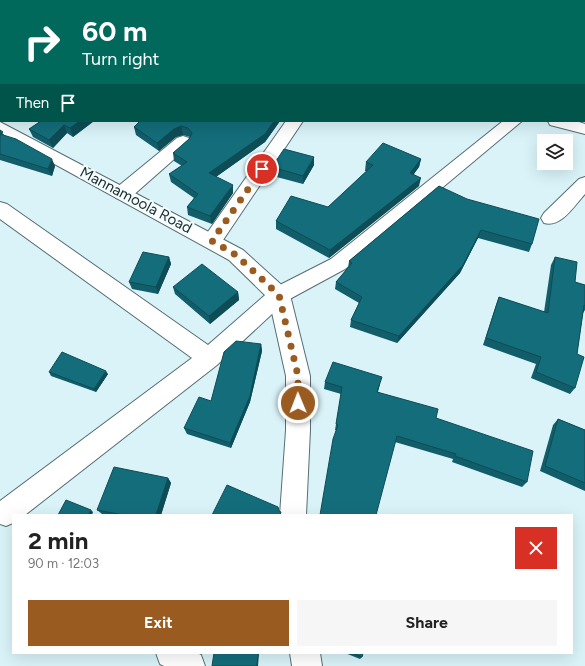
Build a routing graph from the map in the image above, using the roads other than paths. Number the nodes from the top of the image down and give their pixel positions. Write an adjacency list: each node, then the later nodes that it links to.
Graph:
1 (295, 122): 11 (street)
2 (513, 122): 12 (street)
3 (560, 122): 5 (street)
4 (0, 127): 8 (street, Mannamoola Road)
5 (585, 129)
6 (183, 142): 8 (street)
7 (585, 183): 10 (street)
8 (123, 193): 11 (street, Mannamoola Road)
9 (0, 209): 13 (street)
10 (551, 218)
11 (212, 241): 12 (street, Mannamoola Road)
12 (279, 295): 13 (street); 15 (street)
13 (209, 358): 14 (street)
14 (6, 513)
15 (293, 514)
16 (172, 654): 18 (street)
17 (305, 654): 19 (street)
18 (190, 666)
19 (307, 666)

